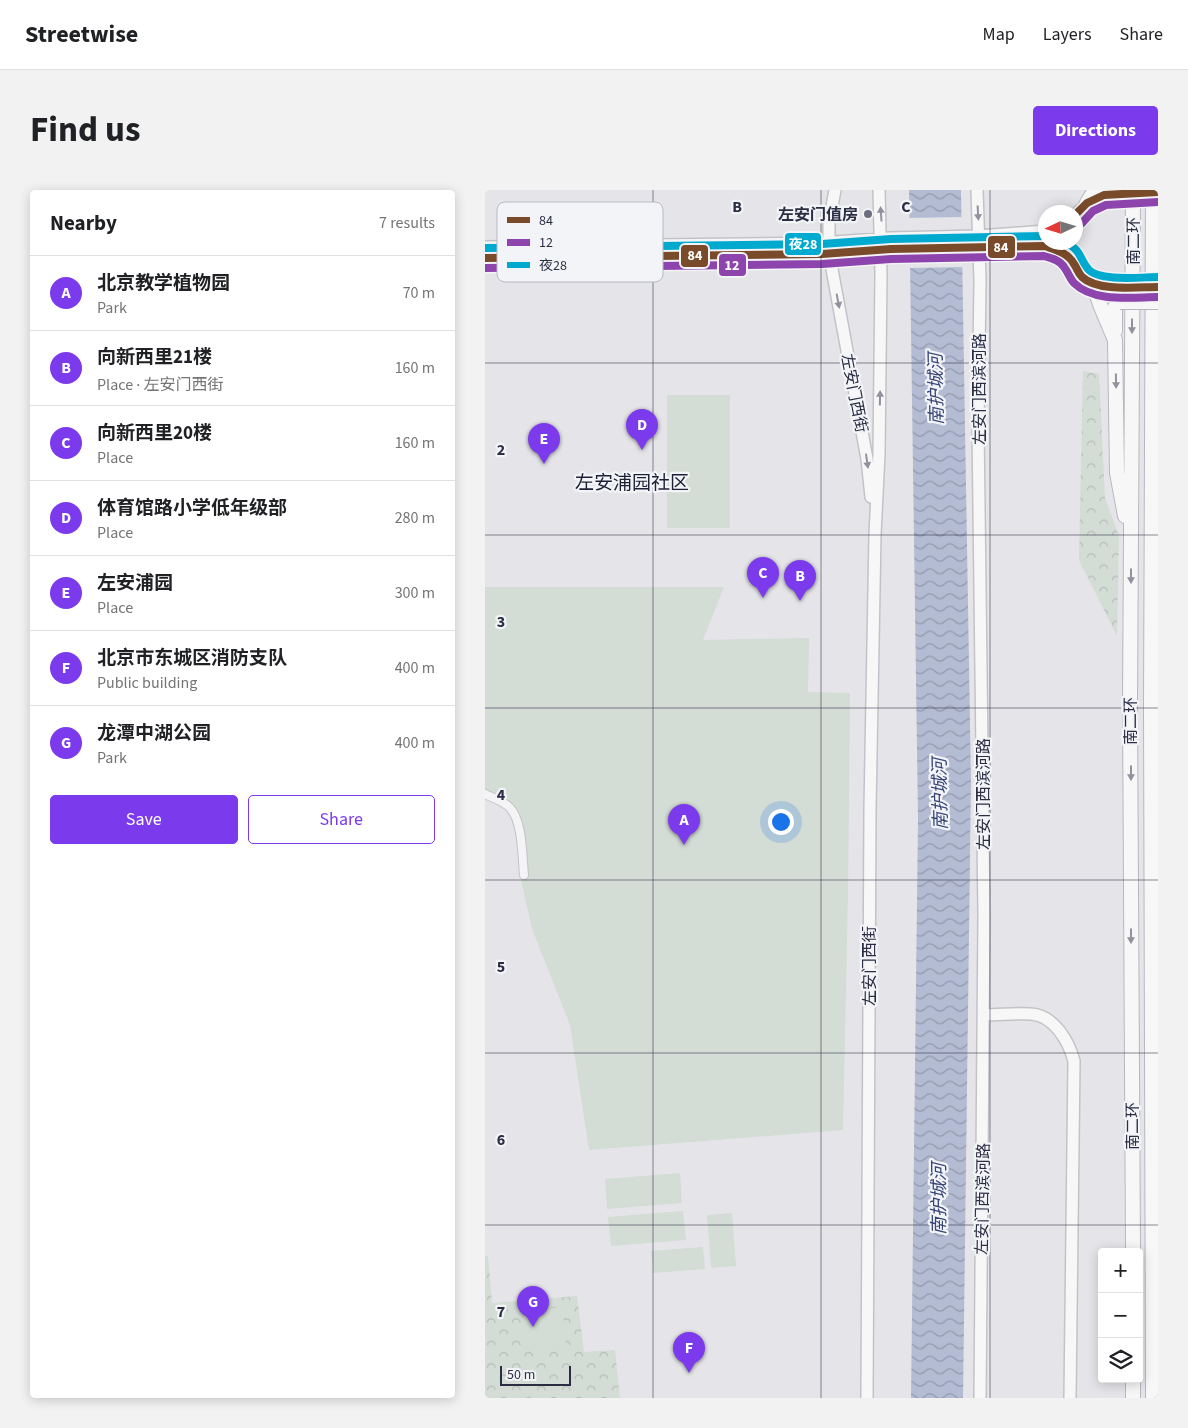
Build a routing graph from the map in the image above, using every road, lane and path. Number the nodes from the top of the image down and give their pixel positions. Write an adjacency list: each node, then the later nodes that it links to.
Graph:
1 (835, 190): 14 (street, 左安门西街)
2 (879, 190): 12 (street, 左安门西街, one-way to 2)
3 (977, 190): 11 (street, 左安门西滨河路, one-way to 11)
4 (1095, 190): 8 (highway)
5 (1153, 190): 25 (highway, 南二环)
6 (1126, 192): 7 (street, bridge); 8 (street); 23 (highway, 南二环, one-way to 23)
7 (1158, 192)
8 (1087, 202): 9 (street)
9 (1083, 207)
10 (1038, 232): 11 (street)
11 (974, 241): 12 (street); 17 (street); 30 (street, 左安门西滨河路)
12 (881, 244): 14 (street); 22 (street, 左安门西街, one-way to 12)
13 (663, 248): 14 (street)
14 (828, 248): 16 (street); 22 (street, 左安门西街, one-way to 22)
15 (1071, 250): 17 (street)
16 (663, 253)
17 (1072, 259): 18 (street)
18 (1093, 284): 19 (street, bridge); 21 (highway)
19 (1158, 287)
20 (1158, 302): 21 (highway, bridge)
21 (1115, 340): 23 (highway, one-way to 23)
22 (875, 534): 33 (street, 左安门西街)
23 (1131, 548): 31 (highway, 南二环, one-way to 31)
24 (1158, 680): 25 (highway)
25 (1151, 706): 28 (highway, 南二环)
26 (485, 794): 27 (street)
27 (524, 875)
28 (1152, 995): 29 (highway); 37 (highway, 南二环)
29 (1158, 1008)
30 (984, 1015): 34 (street, 左安门西滨河路); 35 (street)
31 (1133, 1248)
32 (1133, 1383): 36 (highway)
33 (867, 1398)
34 (980, 1398)
35 (1070, 1398)
36 (1133, 1398)
37 (1153, 1398)

